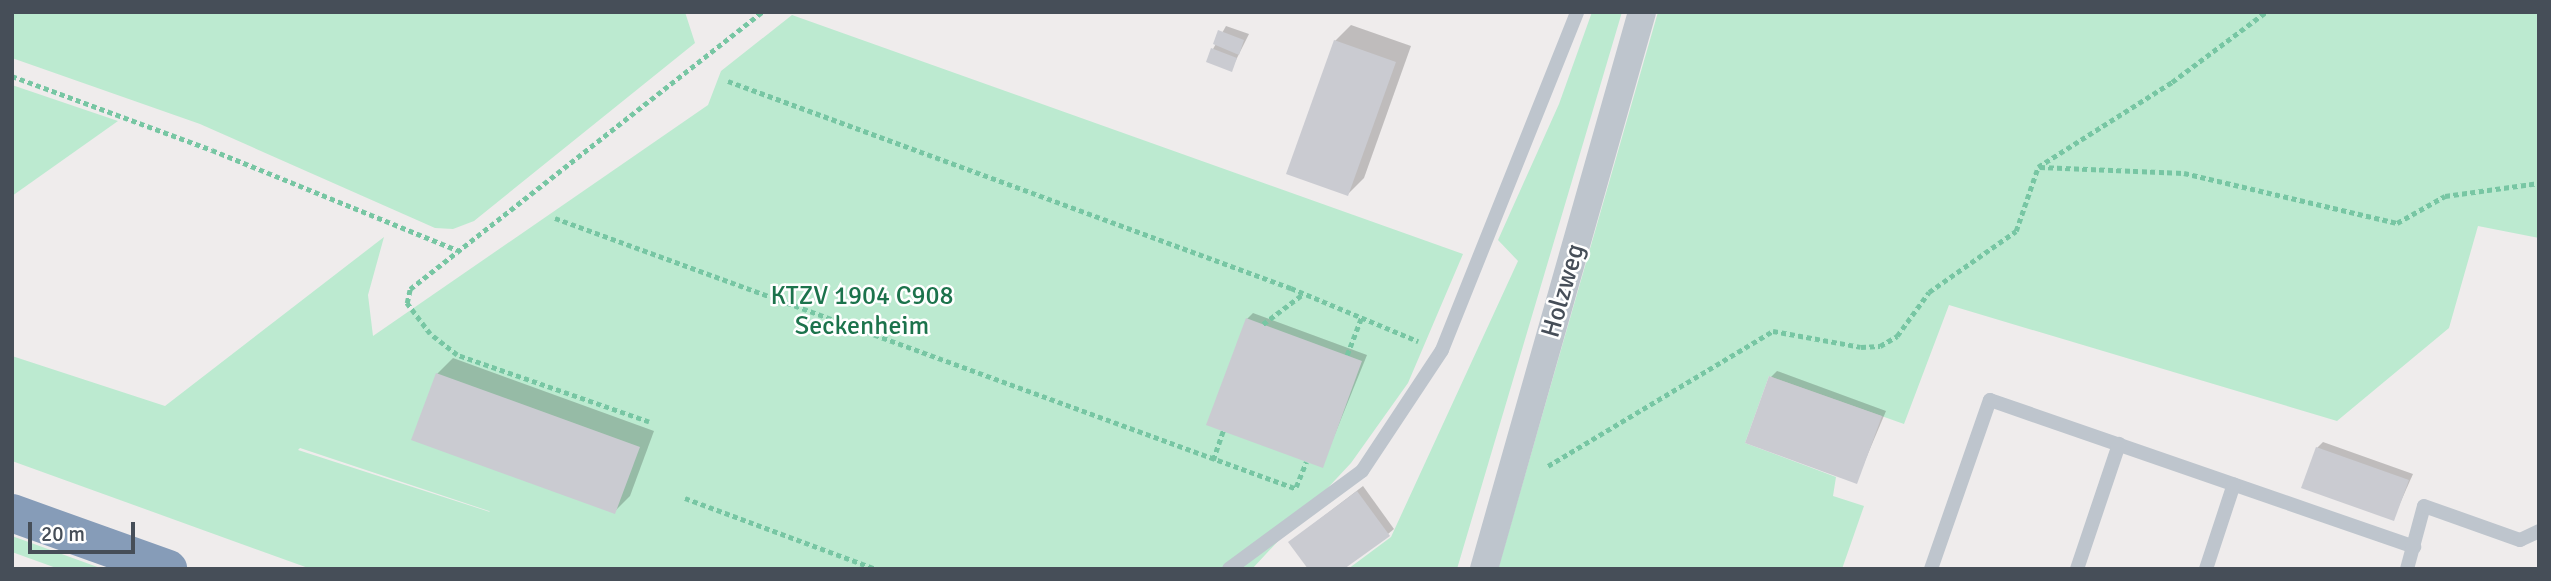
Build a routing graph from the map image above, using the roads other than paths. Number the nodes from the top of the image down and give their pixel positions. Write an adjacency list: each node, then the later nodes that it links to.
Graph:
1 (1577, 12): 9 (lane)
2 (1642, 12): 10 (street, Holzweg)
3 (2119, 444): 4 (lane); 11 (lane); 12 (lane)
4 (2234, 484): 7 (lane); 13 (lane)
5 (12, 513): 8 (highway)
6 (2539, 531): 7 (lane)
7 (2414, 547): 14 (lane)
8 (168, 569)
9 (1229, 569)
10 (1484, 569)
11 (1931, 569)
12 (2077, 569)
13 (2206, 569)
14 (2407, 569)

